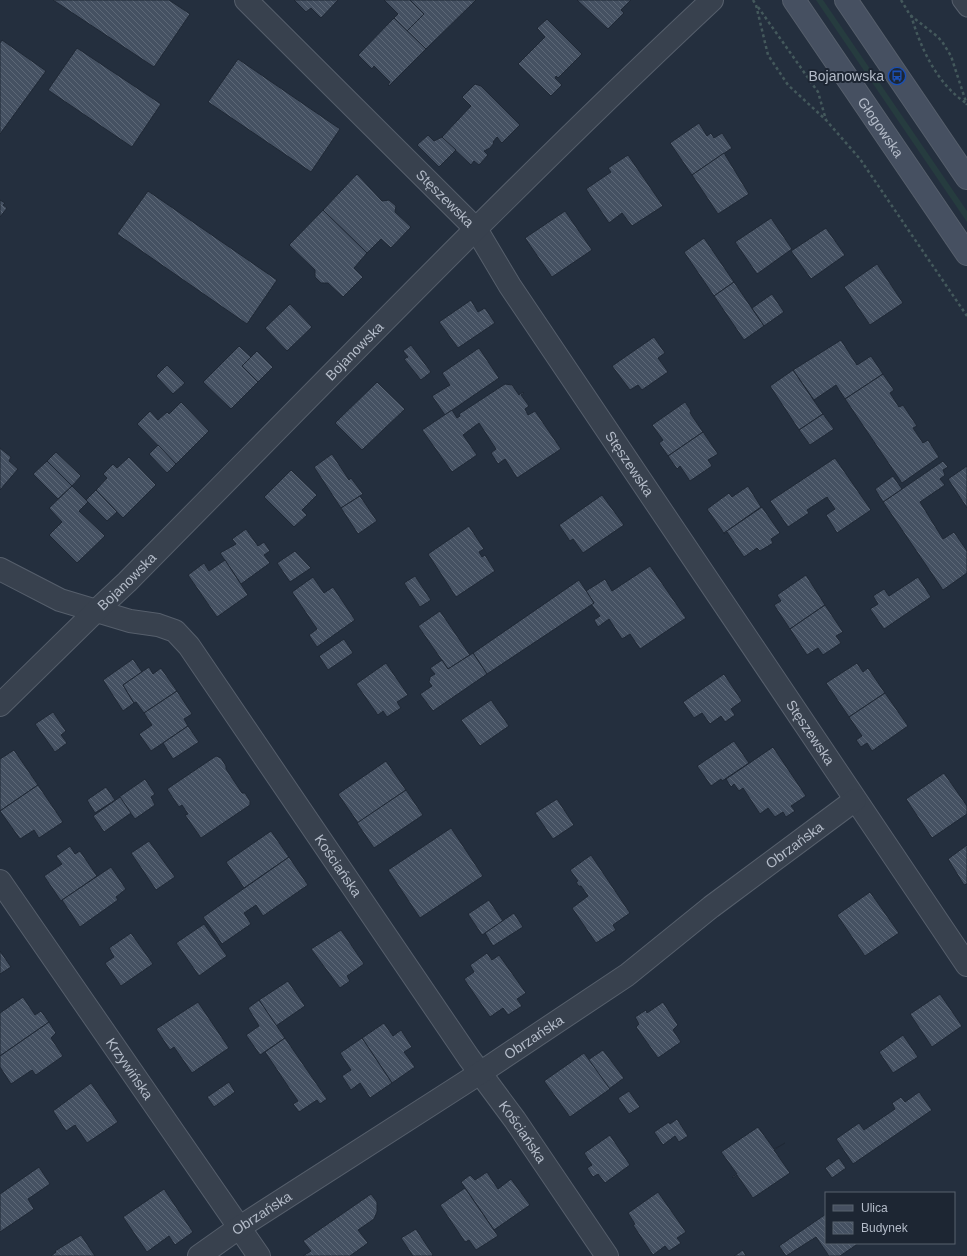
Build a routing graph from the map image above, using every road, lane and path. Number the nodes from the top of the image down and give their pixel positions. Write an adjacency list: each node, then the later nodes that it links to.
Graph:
1 (246, 0): 14 (street, Stęszewska)
2 (712, 0): 14 (street, Bojanowska)
3 (753, 0): 8 (path)
4 (794, 0): 15 (main road, Głogowska)
5 (846, 0): 13 (main road)
6 (901, 0): 10 (path)
7 (961, 0): 9 (lane)
8 (756, 5): 12 (path); 12 (path)
9 (967, 8)
10 (910, 14): 11 (path); 11 (path)
11 (966, 104)
12 (826, 120): 16 (path)
13 (967, 178)
14 (476, 229): 18 (street, Bojanowska); 20 (street, Stęszewska)
15 (967, 254)
16 (967, 316)
17 (0, 569): 18 (street, Kościańska)
18 (97, 610): 19 (street, Bojanowska); 23 (street, Kościańska)
19 (0, 705)
20 (855, 800): 22 (street, Stęszewska); 23 (street, Obrzańska)
21 (0, 881): 24 (street, Krzywińska)
22 (967, 965)
23 (480, 1073): 24 (street, Obrzańska); 27 (street, Kościańska)
24 (240, 1227): 25 (street, Obrzańska); 26 (street, Krzywińska)
25 (199, 1256)
26 (259, 1256)
27 (607, 1256)

